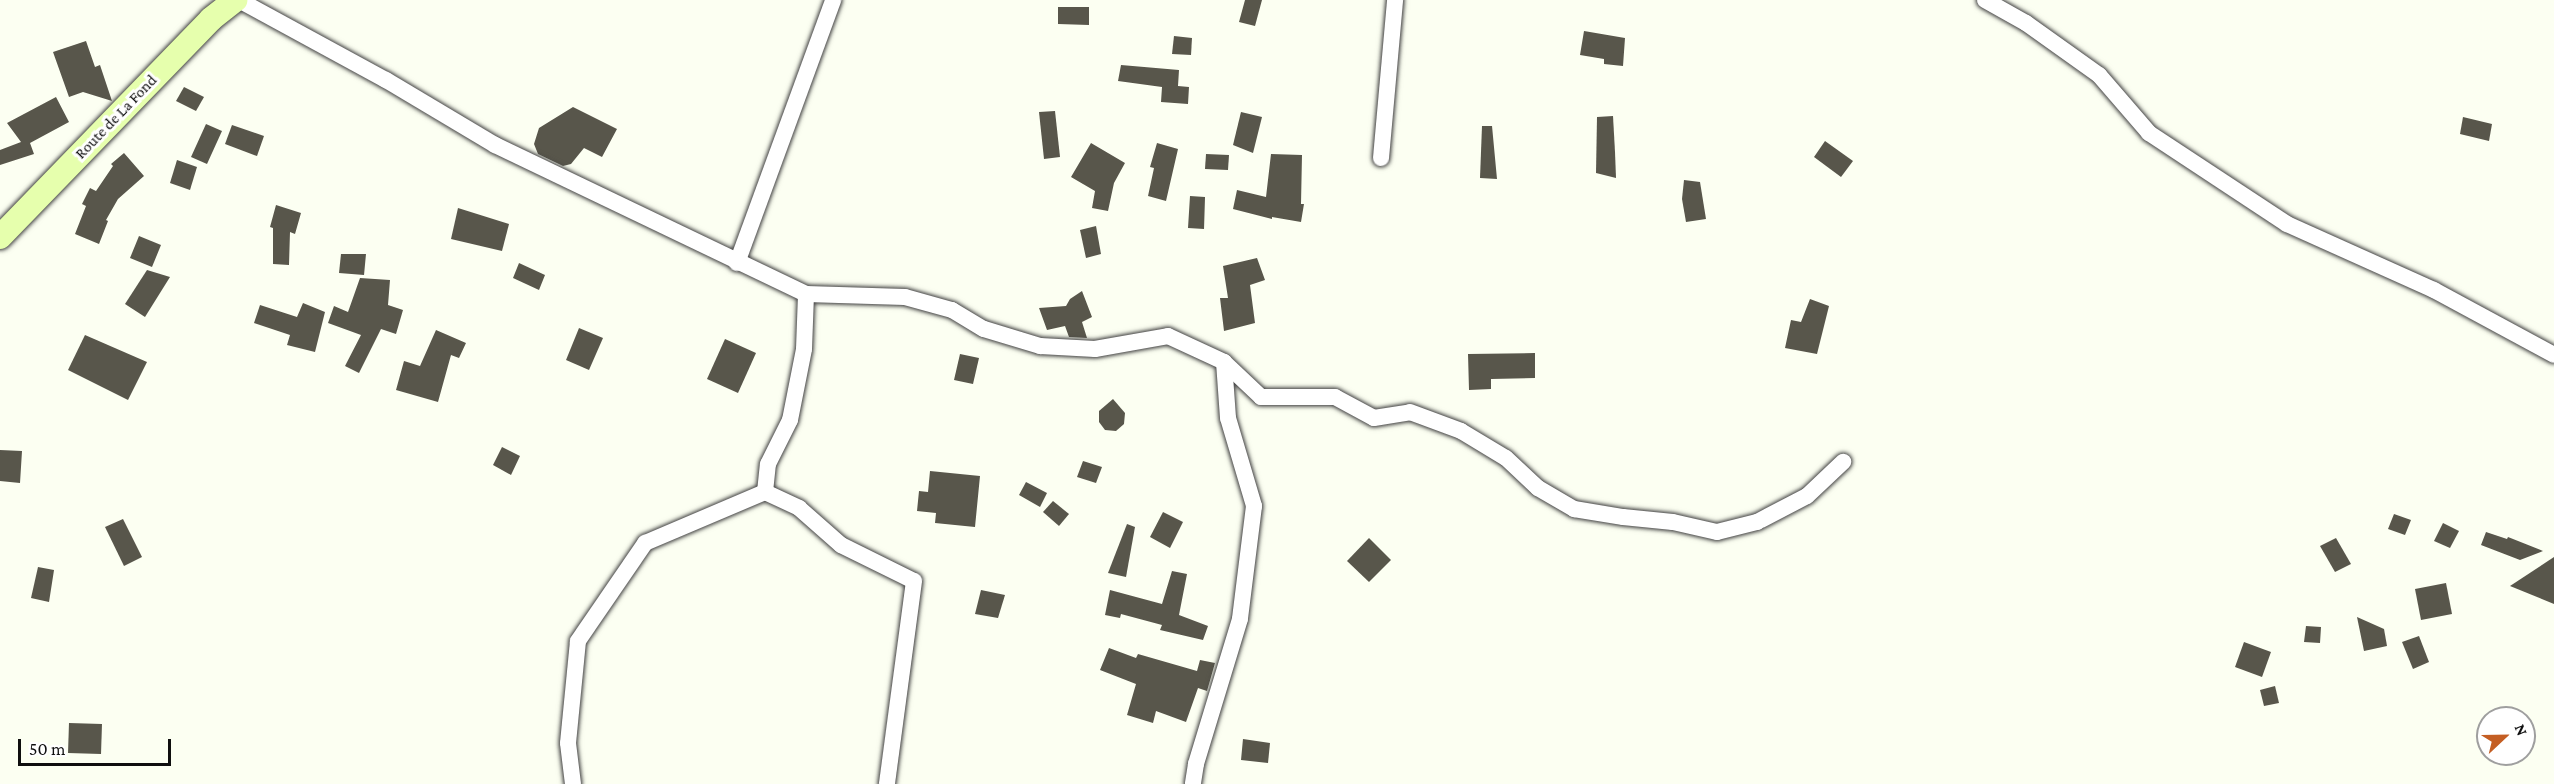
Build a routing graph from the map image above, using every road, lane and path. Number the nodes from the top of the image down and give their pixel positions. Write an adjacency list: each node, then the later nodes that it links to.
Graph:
1 (237, 0): 6 (street, Route de La Fond); 7 (street)
2 (833, 0): 7 (street)
3 (1395, 0): 5 (street)
4 (1984, 0): 9 (street)
5 (1381, 158)
6 (0, 237)
7 (737, 263): 8 (street)
8 (806, 294): 10 (street); 12 (street)
9 (2554, 355)
10 (1224, 362): 11 (street); 15 (street)
11 (1843, 462)
12 (765, 492): 13 (street); 14 (street)
13 (573, 784)
14 (887, 784)
15 (1193, 784)

